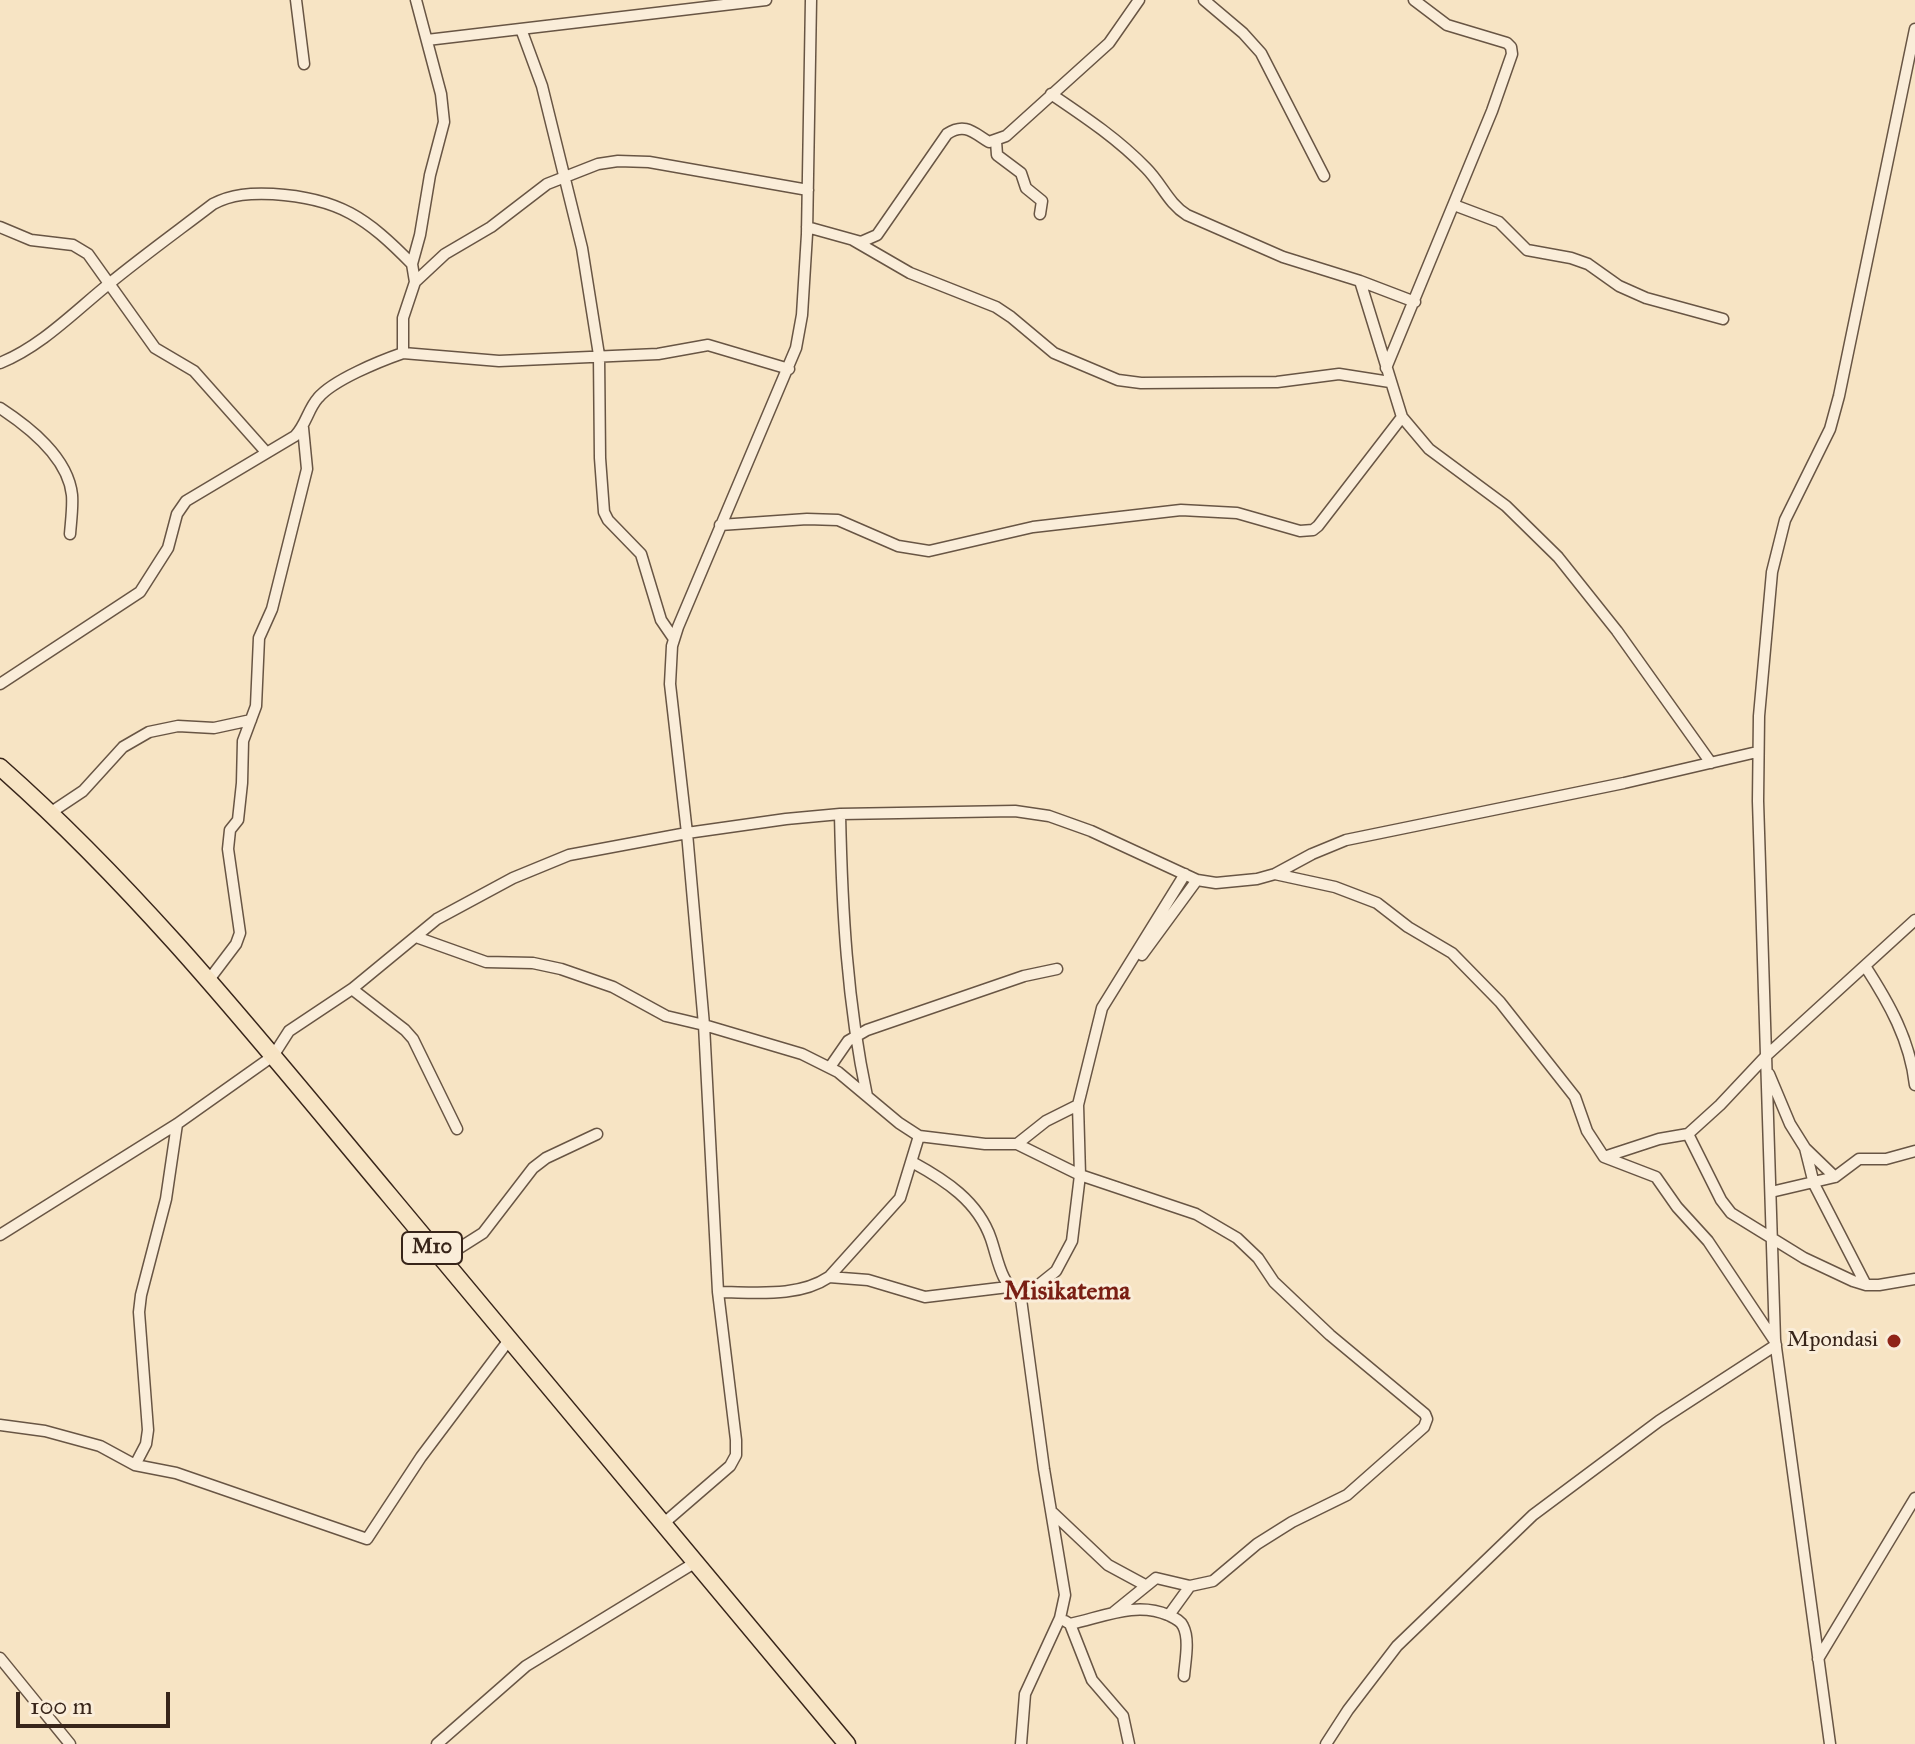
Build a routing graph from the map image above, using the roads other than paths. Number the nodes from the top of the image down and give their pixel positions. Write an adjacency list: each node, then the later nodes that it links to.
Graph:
1 (296, 0): 11 (street)
2 (416, 0): 10 (street)
3 (766, 0): 8 (street)
4 (811, 0): 16 (street)
5 (1139, 0): 12 (street)
6 (1204, 0): 15 (street)
7 (1414, 0): 17 (street)
8 (521, 29): 10 (street); 14 (street)
9 (1915, 29): 43 (street)
10 (427, 40): 22 (street)
11 (304, 64)
12 (1051, 94): 13 (street); 23 (street)
13 (996, 141): 18 (street); 21 (street)
14 (564, 176): 16 (street); 25 (street); 29 (street)
15 (1324, 176)
16 (808, 190): 20 (street)
17 (1454, 205): 26 (street); 27 (street)
18 (1040, 214)
19 (0, 227): 24 (street)
20 (807, 227): 21 (street); 32 (street)
21 (853, 240): 33 (street)
22 (412, 264): 24 (street); 25 (street)
23 (1360, 281): 26 (street); 31 (street)
24 (111, 282): 30 (street); 37 (street)
25 (415, 282): 28 (street)
26 (1415, 302): 31 (street)
27 (1723, 319)
28 (403, 353): 29 (street); 36 (street)
29 (599, 355): 32 (street); 40 (street)
30 (0, 363)
31 (1386, 368): 33 (street)
32 (789, 369): 38 (street)
33 (1390, 382): 35 (street)
34 (0, 408): 39 (street)
35 (1402, 417): 38 (street); 44 (street)
36 (303, 428): 37 (street); 42 (street)
37 (266, 452): 41 (street)
38 (720, 525): 40 (street)
39 (70, 534)
40 (674, 639): 48 (street)
41 (0, 684)
42 (251, 720): 46 (street); 57 (street)
43 (1757, 752): 44 (street); 61 (street)
44 (1711, 763): 50 (street)
45 (0, 767): 46 (highway, M10)
46 (50, 813): 57 (highway, M10)
47 (840, 814): 48 (street); 49 (street); 60 (street)
48 (687, 833): 53 (street); 59 (street)
49 (1185, 874): 51 (street); 54 (street)
50 (1275, 874): 51 (street); 76 (street)
51 (1197, 880): 54 (street)
52 (1915, 920): 55 (street)
53 (416, 937): 58 (street); 59 (street)
54 (1131, 964): 67 (street)
55 (1865, 966): 61 (street); 65 (street)
56 (1057, 969): 60 (street)
57 (208, 981): 62 (highway, M10)
58 (352, 989): 62 (street); 69 (street)
59 (704, 1025): 63 (street); 89 (street)
60 (856, 1036): 63 (street); 66 (street)
61 (1767, 1055): 64 (street); 71 (street)
62 (273, 1056): 68 (street); 84 (highway, M10)
63 (830, 1067): 66 (street)
64 (1768, 1072): 74 (street); 81 (street)
65 (1915, 1085)
66 (867, 1098): 72 (street)
67 (1078, 1105): 73 (street); 78 (street)
68 (177, 1124): 82 (street); 94 (street)
69 (457, 1129)
70 (597, 1134): 84 (street)
71 (1688, 1134): 76 (street); 83 (street)
72 (919, 1136): 73 (street); 77 (street)
73 (1017, 1144): 78 (street)
74 (1805, 1148): 79 (street); 80 (street)
75 (1915, 1151): 79 (street)
76 (1604, 1157): 92 (street)
77 (912, 1162): 85 (street); 88 (street)
78 (1080, 1175): 90 (street); 100 (street)
79 (1835, 1177): 80 (street)
80 (1814, 1184): 81 (street); 87 (street)
81 (1771, 1192): 83 (street)
82 (0, 1235)
83 (1772, 1236): 87 (street); 92 (street)
84 (442, 1259): 91 (highway, M10)
85 (829, 1277): 88 (street); 89 (street)
86 (1915, 1279): 87 (street)
87 (1866, 1285)
88 (1008, 1287): 90 (street)
89 (718, 1292): 97 (street)
90 (1021, 1299): 96 (street)
91 (509, 1340): 94 (street); 97 (highway, M10)
92 (1775, 1342): 105 (street); 112 (street)
93 (0, 1425): 94 (street)
94 (135, 1465)
95 (1915, 1498): 105 (street)
96 (1053, 1513): 99 (street); 103 (street)
97 (664, 1523): 98 (highway, M10)
98 (696, 1562): 108 (street); 109 (highway, M10)
99 (1145, 1585): 100 (street); 101 (street)
100 (1190, 1586): 102 (street)
101 (1114, 1612): 102 (street); 103 (street)
102 (1169, 1615): 106 (street)
103 (1065, 1621): 110 (street); 111 (street)
104 (0, 1658): 107 (street)
105 (1818, 1659): 113 (street)
106 (1184, 1676)
107 (70, 1744)
108 (437, 1744)
109 (847, 1744)
110 (1021, 1744)
111 (1129, 1744)
112 (1326, 1744)
113 (1830, 1744)

